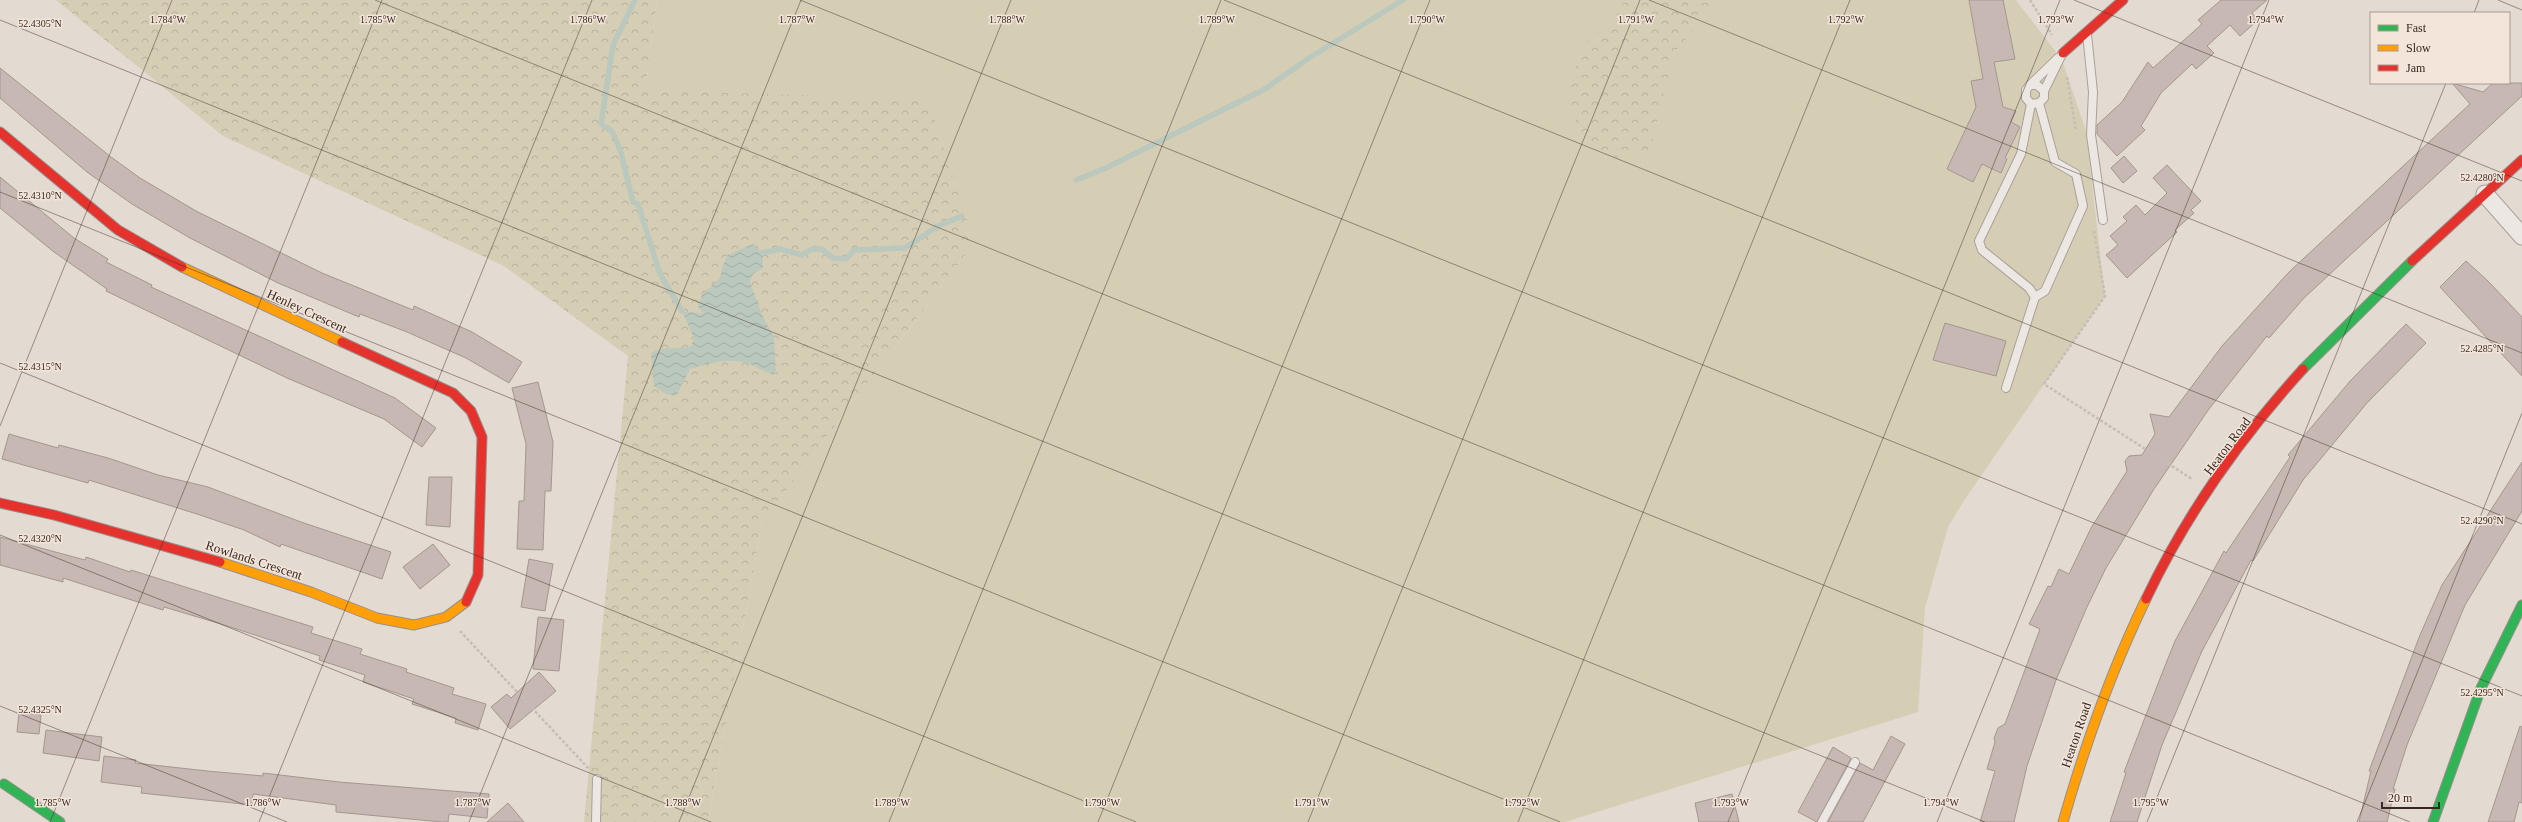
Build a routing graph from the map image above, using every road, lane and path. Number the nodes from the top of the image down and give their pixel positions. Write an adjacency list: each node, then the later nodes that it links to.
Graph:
1 (2030, 0): 4 (path)
2 (2123, 0): 3 (street)
3 (2087, 32): 4 (street); 12 (lane)
4 (2063, 53): 5 (lane); 6 (lane); 9 (path)
5 (2030, 85): 6 (lane); 7 (lane)
6 (2044, 91): 7 (lane)
7 (2035, 104): 15 (lane); 15 (lane)
8 (0, 132): 19 (street, Henley Crescent)
9 (2078, 139)
10 (2522, 160): 11 (street, Heaton Road)
11 (2485, 194): 14 (street); 17 (street, Heaton Road)
12 (2103, 220)
13 (2093, 226): 17 (path)
14 (2522, 236)
15 (2035, 297): 16 (lane)
16 (2006, 388)
17 (2210, 490): 28 (street, Heaton Road)
18 (0, 503): 21 (street, Rowlands Crescent)
19 (478, 575): 21 (street, Rowlands Crescent)
20 (2522, 605): 29 (street)
21 (446, 617): 23 (path)
22 (1855, 762): 27 (lane)
23 (597, 779): 26 (lane)
24 (2, 783): 25 (street)
25 (60, 822)
26 (596, 822)
27 (1822, 822)
28 (2063, 822)
29 (2433, 822)

